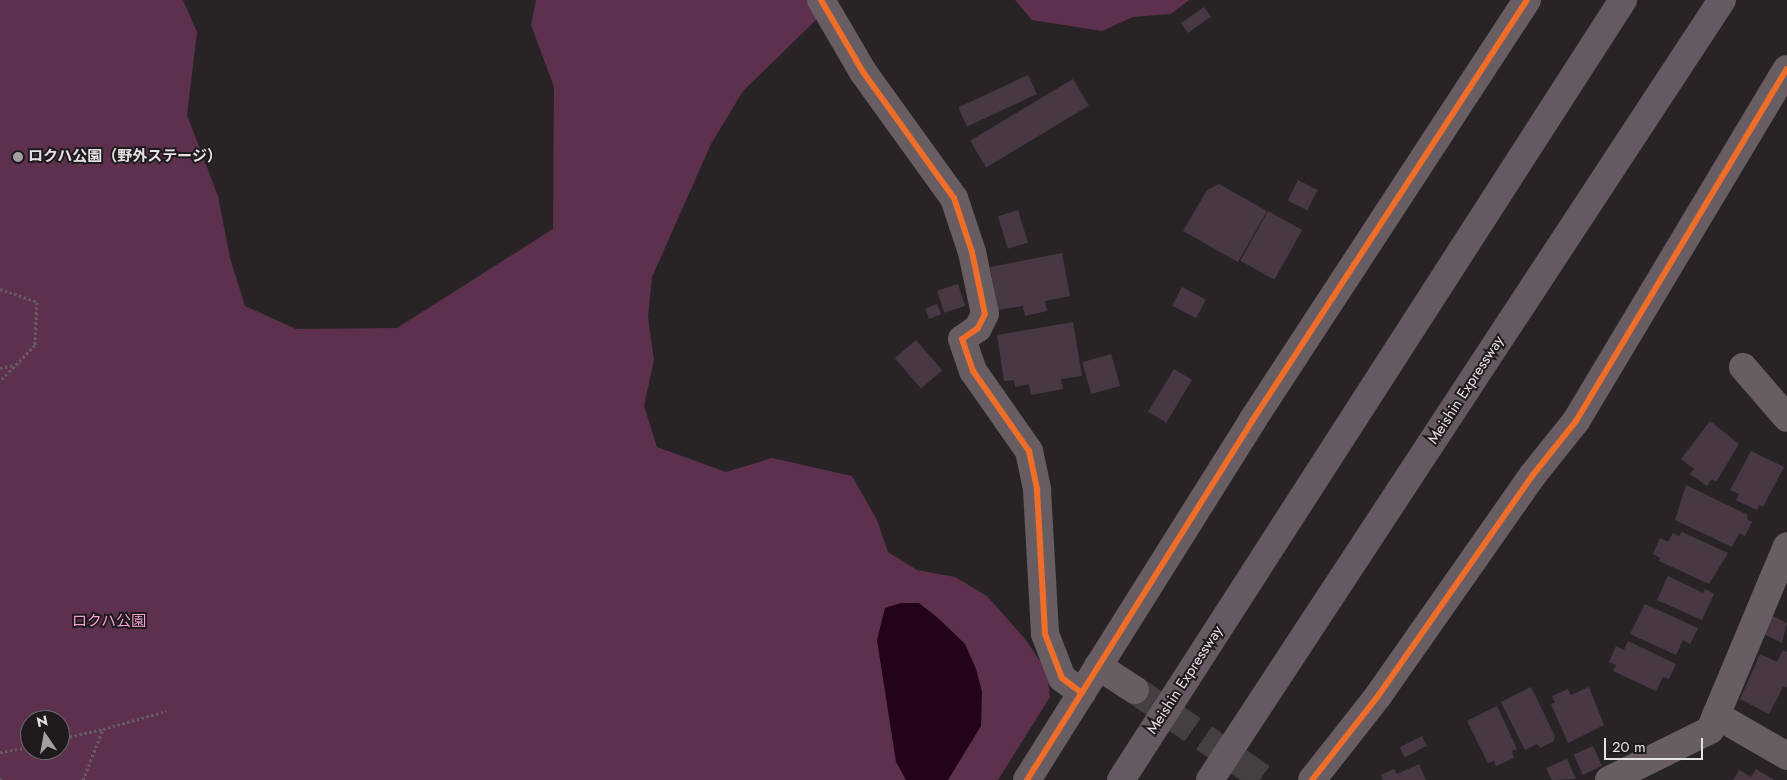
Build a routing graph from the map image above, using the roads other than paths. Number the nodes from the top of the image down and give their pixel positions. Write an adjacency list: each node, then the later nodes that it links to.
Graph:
1 (821, 0): 11 (street)
2 (1527, 0): 9 (street)
3 (1623, 0): 15 (highway, Meishin Expressway)
4 (1722, 0): 16 (highway, Meishin Expressway)
5 (1787, 69): 17 (street)
6 (1743, 367): 7 (street)
7 (1787, 418)
8 (1787, 546): 12 (street)
9 (1098, 666): 10 (street); 11 (street)
10 (1135, 690)
11 (1082, 693): 14 (street)
12 (1716, 715): 13 (street); 18 (street)
13 (1787, 756)
14 (1027, 780)
15 (1121, 780)
16 (1210, 780)
17 (1312, 780)
18 (1609, 780)

